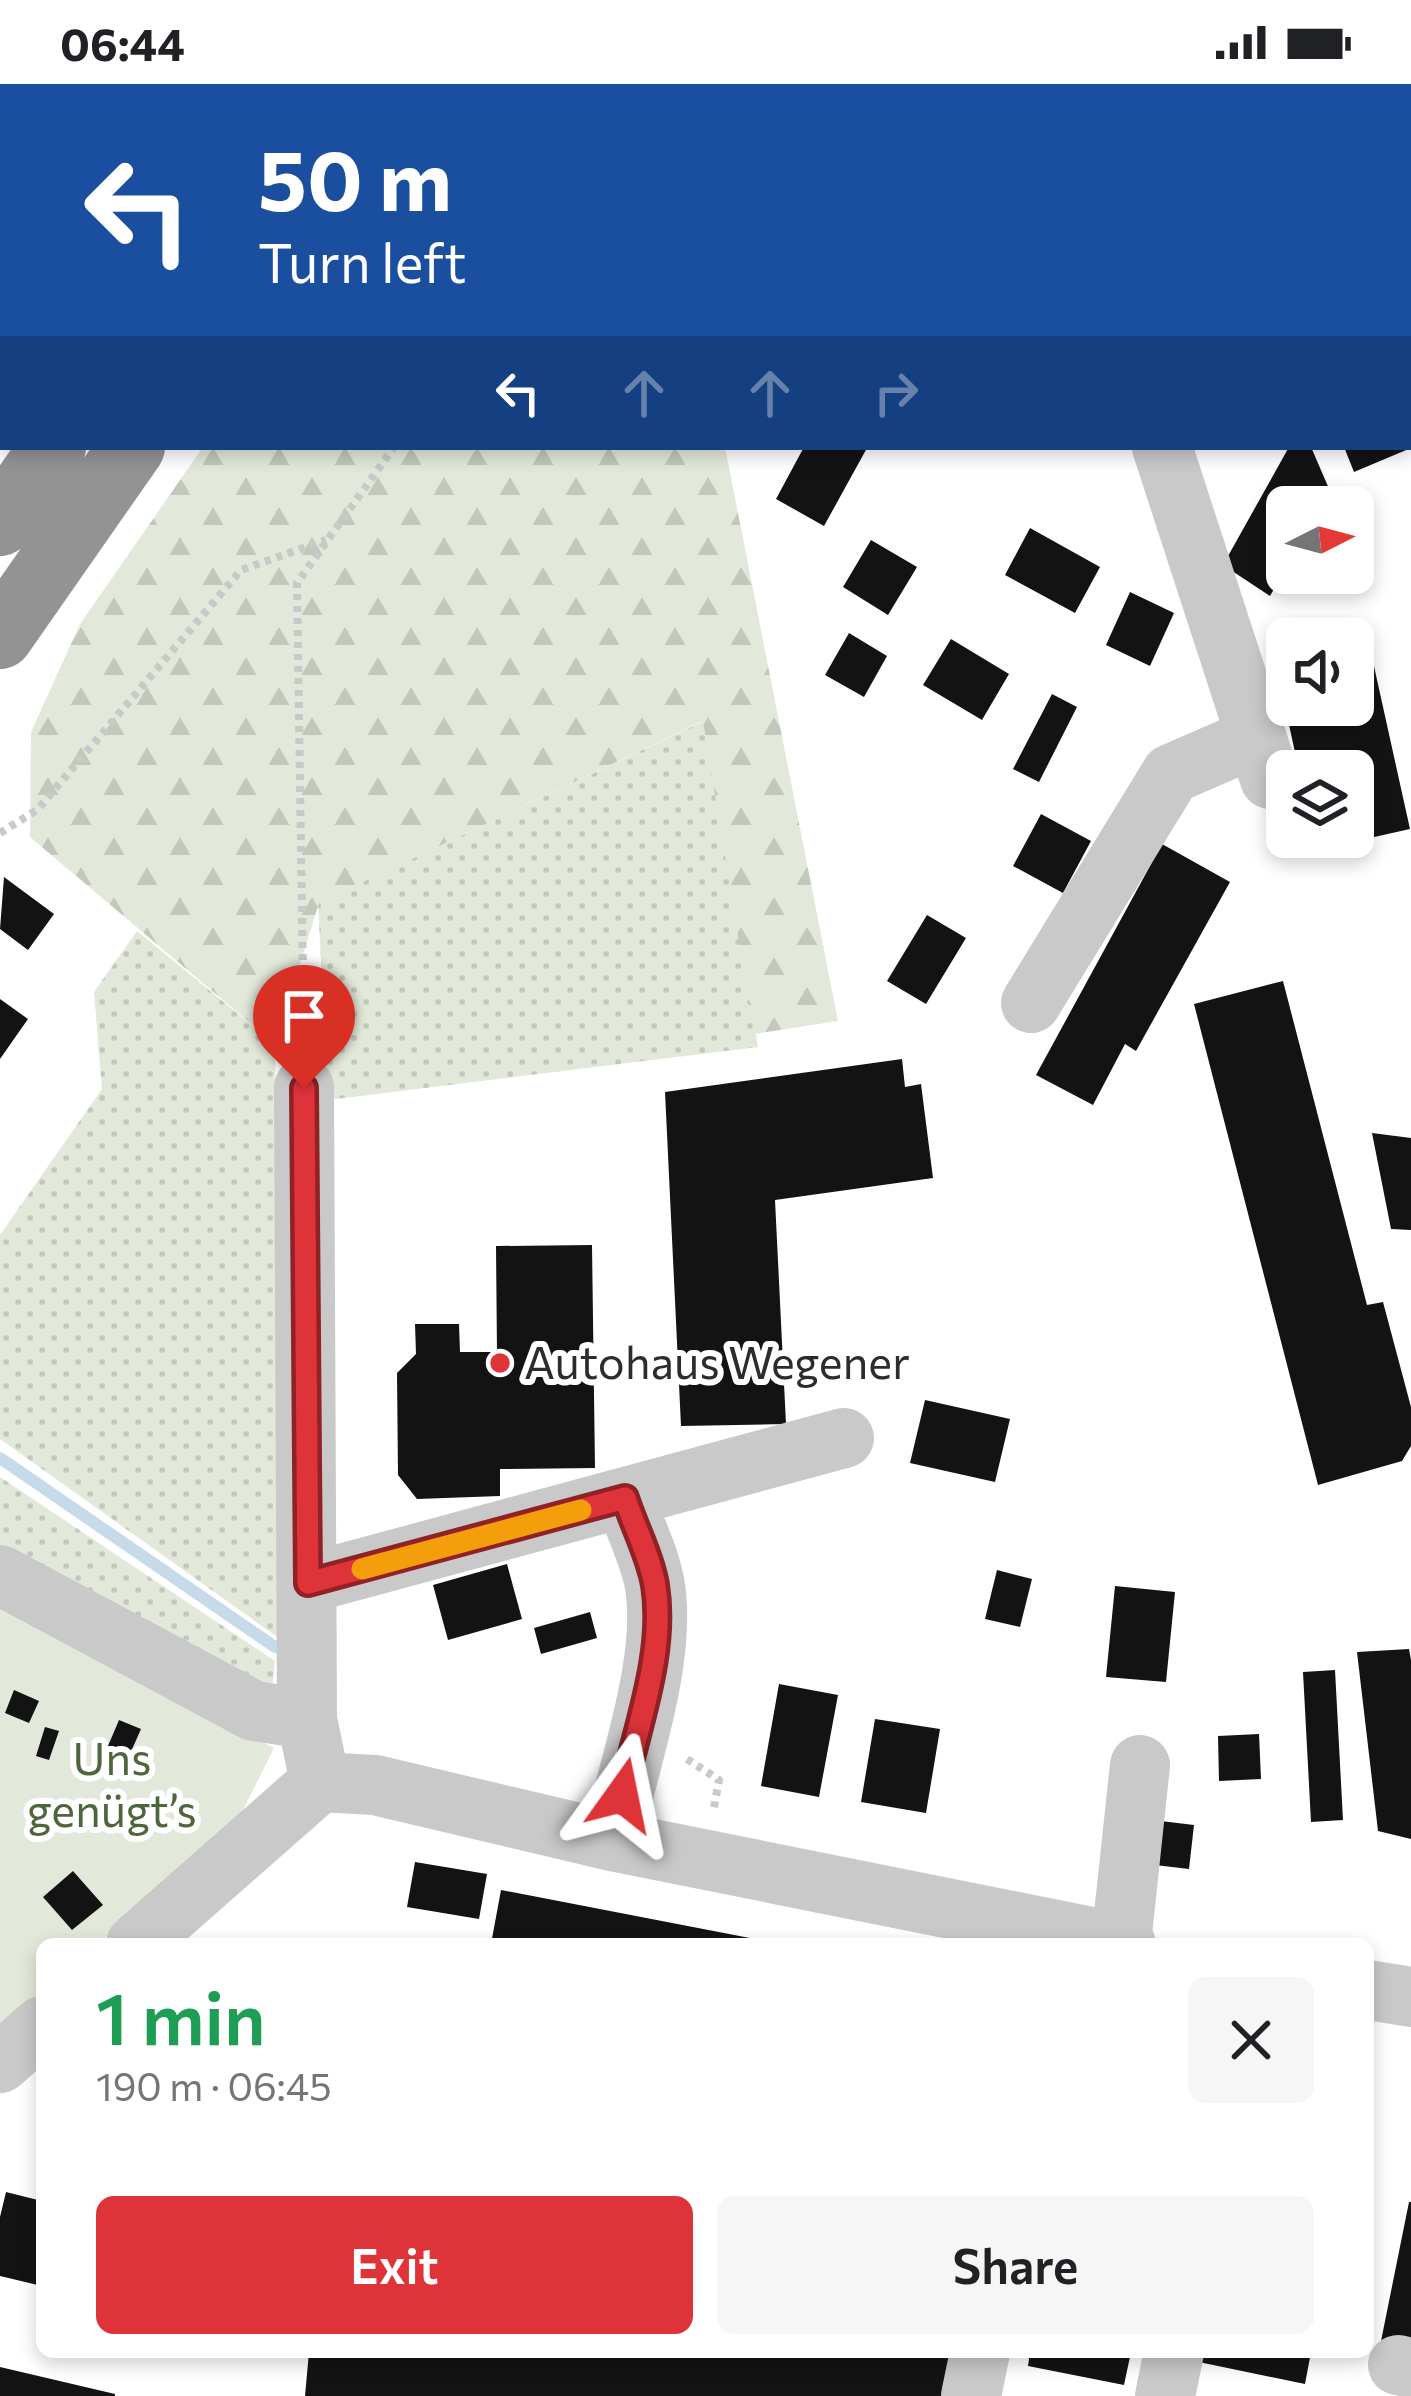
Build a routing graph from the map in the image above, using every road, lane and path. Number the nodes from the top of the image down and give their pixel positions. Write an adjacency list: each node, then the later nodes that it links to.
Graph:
1 (51, 450): 5 (highway)
2 (130, 450): 7 (highway)
3 (392, 450): 6 (path)
4 (1163, 450): 9 (street)
5 (0, 523)
6 (328, 539): 8 (path); 10 (path)
7 (5, 637)
8 (0, 833)
9 (1031, 1003)
10 (304, 1088): 14 (street)
11 (844, 1438): 12 (street)
12 (625, 1498): 14 (street); 20 (street)
13 (0, 1575): 15 (street)
14 (308, 1583): 15 (street)
15 (307, 1719): 18 (street)
16 (688, 1759): 19 (path)
17 (1140, 1765): 23 (street)
18 (320, 1782): 20 (street); 21 (street)
19 (715, 1803)
20 (612, 1841): 22 (street)
21 (143, 1938)
22 (1085, 1938)
23 (1105, 1938)
24 (1374, 1991): 25 (street)
25 (1411, 1997)
26 (36, 2031): 27 (street)
27 (0, 2063)
28 (979, 2358): 30 (street)
29 (1173, 2358): 31 (street)
30 (971, 2396)
31 (1165, 2396)

